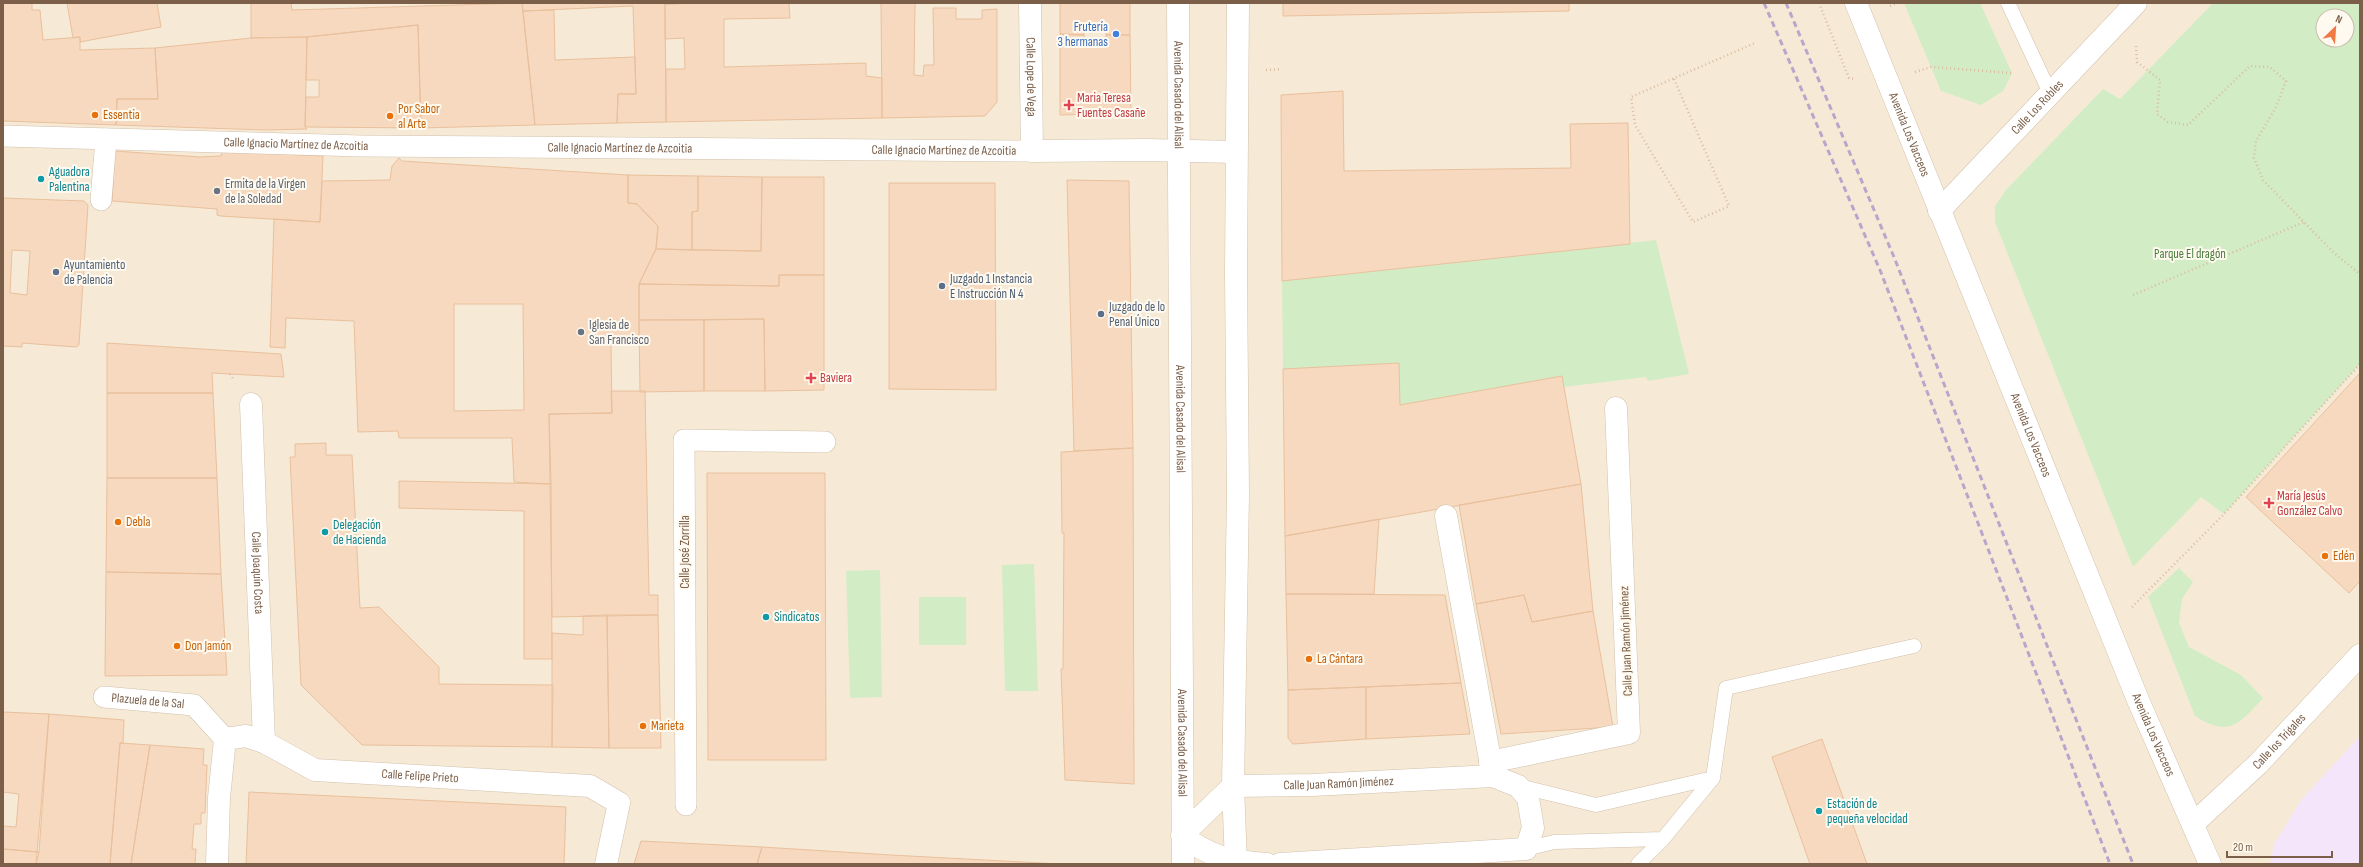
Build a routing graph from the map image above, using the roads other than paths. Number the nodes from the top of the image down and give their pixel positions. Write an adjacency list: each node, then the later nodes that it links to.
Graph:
1 (1030, 3): 10 (street, Calle Lope de Vega)
2 (1178, 3): 11 (street, Avenida Casado del Alisal)
3 (1238, 3): 12 (street)
4 (1856, 3): 14 (street, Avenida Los Vacceos)
5 (2008, 3): 7 (lane)
6 (2135, 4): 7 (street, Calle Los Robles)
7 (2050, 93): 14 (street, Calle Los Robles)
8 (3, 136): 9 (street, Calle Ignacio Martínez de Azcoitia)
9 (106, 139): 10 (street, Calle Ignacio Martínez de Azcoitia); 13 (street)
10 (1032, 151): 11 (street, Calle Ignacio Martínez de Azcoitia)
11 (1178, 151): 12 (street, Calle Ignacio Martínez de Azcoitia); 30 (street, Avenida Casado del Alisal)
12 (1236, 152): 26 (street)
13 (101, 200)
14 (1939, 211): 29 (street, Avenida Los Vacceos)
15 (251, 404): 23 (street, Calle Joaquín Costa)
16 (1616, 408): 24 (street, Calle Juan Ramón Jiménez)
17 (825, 442): 28 (street, Calle José Zorrilla)
18 (1446, 516): 24 (street)
19 (1914, 646): 25 (lane)
20 (2360, 655): 29 (street, Calle los Trigales)
21 (104, 697): 22 (street, Plazuela de la Sal)
22 (225, 739): 23 (street, Calle Felipe Prieto); 34 (street)
23 (264, 742): 35 (street, Calle Felipe Prieto)
24 (1491, 769): 26 (street, Calle Juan Ramón Jiménez); 27 (street, Calle Juan Ramón Jiménez)
25 (1712, 778): 27 (lane, Calle Juan Ramón Jiménez); 31 (lane)
26 (1233, 786): 30 (street); 33 (street)
27 (1518, 786): 32 (street)
28 (686, 805)
29 (2194, 823): 40 (street, Avenida Los Vacceos)
30 (1182, 835): 33 (street); 36 (street, Avenida Casado del Alisal)
31 (1663, 838): 32 (lane); 39 (lane)
32 (1526, 849): 38 (street)
33 (1236, 863): 37 (street)
34 (217, 864)
35 (606, 864)
36 (1182, 864)
37 (1267, 864)
38 (1280, 864)
39 (1638, 864)
40 (2210, 864)

